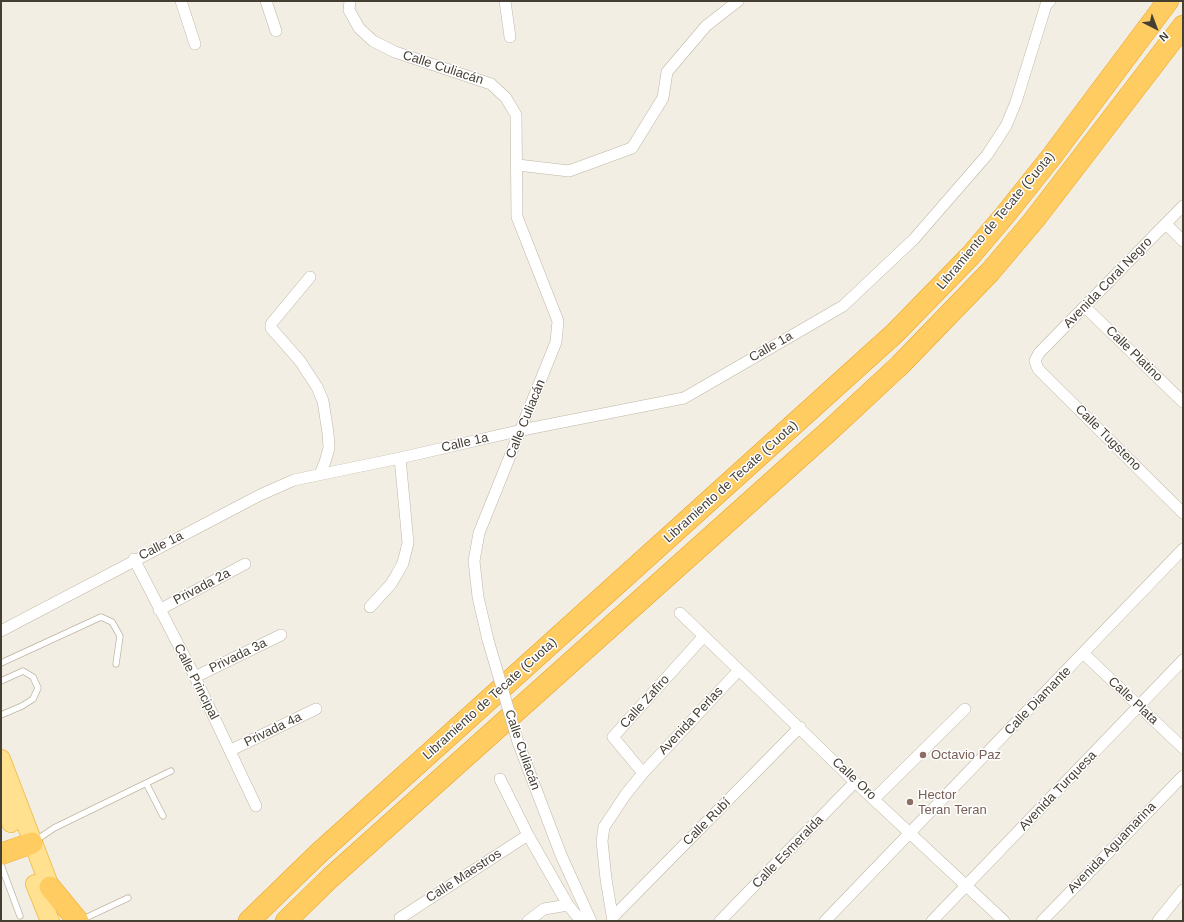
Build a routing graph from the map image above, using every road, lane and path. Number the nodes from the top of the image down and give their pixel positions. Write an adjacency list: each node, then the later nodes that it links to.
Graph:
1 (181, 1): 11 (street)
2 (266, 1): 9 (street)
3 (350, 1): 12 (street, Calle Culiacán)
4 (505, 1): 10 (street)
5 (738, 1): 12 (street)
6 (1168, 1): 70 (highway, Libramiento de Tecate (Cuota))
7 (1047, 2): 20 (street, Calle 1a)
8 (1183, 26): 63 (highway, Libramiento de Tecate (Cuota))
9 (276, 31)
10 (510, 37)
11 (196, 44)
12 (518, 165): 20 (street, Calle Culiacán)
13 (1183, 206): 14 (street, Avenida Coral Negro)
14 (1166, 224): 15 (street); 17 (street, Avenida Coral Negro)
15 (1183, 242)
16 (310, 276): 22 (street)
17 (1085, 307): 18 (street, Avenida Coral Negro); 19 (street, Calle Platino)
18 (1035, 362): 23 (street, Calle Tugsteno)
19 (1183, 402)
20 (522, 430): 21 (street, Calle 1a); 80 (street, Calle Culiacán, bridge)
21 (400, 458): 22 (street, Calle 1a); 27 (street)
22 (320, 474): 25 (street, Calle 1a)
23 (1183, 512)
24 (1183, 549): 33 (street, Calle Diamante)
25 (134, 559): 28 (street, Calle Principal); 30 (street, Calle 1a)
26 (245, 564): 28 (street, Privada 2a)
27 (370, 607)
28 (159, 610): 38 (street, Calle Principal)
29 (680, 613): 32 (street, Calle Oro)
30 (1, 631)
31 (281, 635): 38 (street, Privada 3a)
32 (704, 636): 37 (street, Calle Oro); 49 (street, Calle Zafiro)
33 (1083, 653): 40 (street, Calle Plata); 58 (street, Calle Diamante)
34 (1183, 660): 40 (street, Avenida Turquesa)
35 (1, 662): 36 (lane)
36 (116, 664)
37 (739, 670): 44 (street, Calle Oro); 49 (street, Avenida Perlas)
38 (195, 677): 46 (street, Calle Principal)
39 (1, 681): 43 (lane)
40 (1139, 707): 45 (street, Calle Plata); 64 (street, Avenida Turquesa)
41 (316, 709): 46 (street, Privada 4a)
42 (965, 709): 55 (street)
43 (1, 715)
44 (800, 727): 52 (street, Calle Oro); 72 (street, Calle Rubí)
45 (1183, 748)
46 (231, 750): 56 (street, Calle Principal)
47 (1, 759): 60 (main road)
48 (171, 771): 53 (lane)
49 (643, 773): 72 (street)
50 (1183, 776): 85 (street, Avenida Aguamarina)
51 (500, 779): 59 (street)
52 (855, 782): 55 (street, Calle Oro); 81 (street, Calle Esmeralda)
53 (146, 783): 57 (lane); 60 (lane)
54 (1, 796): 60 (main road)
55 (874, 799): 58 (street, Calle Oro)
56 (256, 806)
57 (163, 816)
58 (911, 833): 64 (street, Calle Oro); 82 (street, Calle Diamante)
59 (528, 835): 68 (street); 71 (street, Calle Maestros)
60 (26, 845): 61 (highway); 65 (main road); 73 (main road)
61 (1, 854)
62 (1, 865): 69 (lane)
63 (330, 878): 76 (highway, Libramiento de Tecate (Cuota)); 77 (highway)
64 (966, 886): 83 (street, Avenida Turquesa); 84 (street, Calle Oro)
65 (50, 887): 74 (main road); 75 (highway)
66 (1183, 890): 86 (street)
67 (128, 898): 75 (lane)
68 (568, 905): 78 (street); 79 (street)
69 (20, 916)
70 (251, 918)
71 (400, 918)
72 (613, 919)
73 (50, 921)
74 (64, 921)
75 (79, 921)
76 (286, 921)
77 (294, 921)
78 (528, 921)
79 (581, 921)
80 (591, 921)
81 (720, 921)
82 (825, 921)
83 (932, 921)
84 (1004, 921)
85 (1042, 921)
86 (1158, 921)

